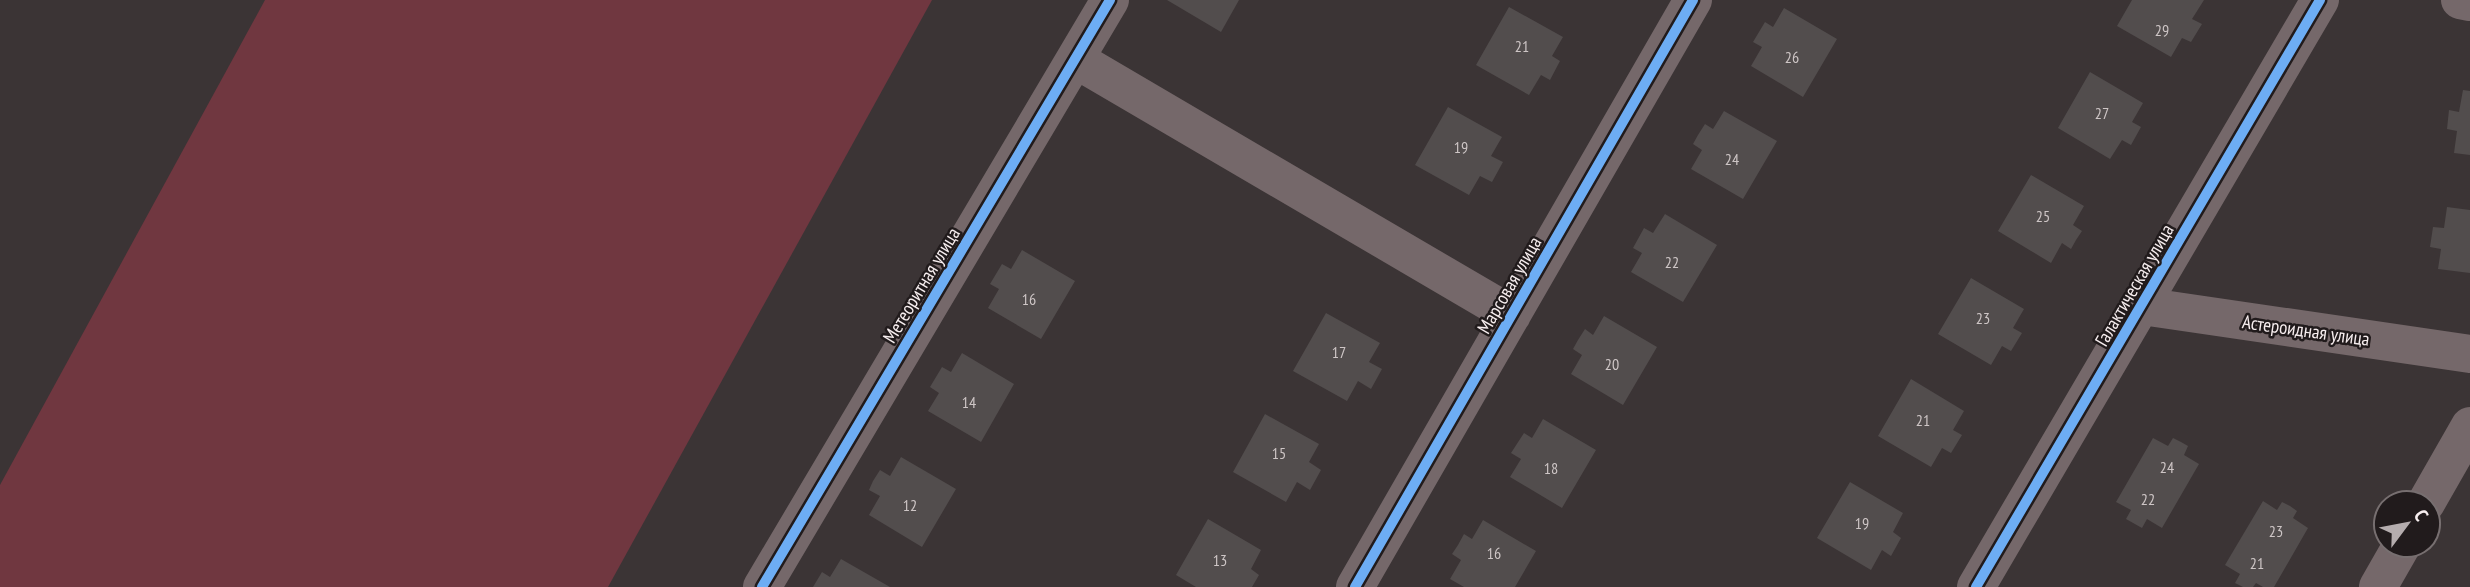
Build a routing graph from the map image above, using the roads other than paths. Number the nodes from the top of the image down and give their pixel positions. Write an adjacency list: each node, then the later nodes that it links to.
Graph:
1 (1110, 0): 6 (street, Метеоритная улица)
2 (1693, 0): 8 (street, Марсовая улица)
3 (2320, 0): 7 (street, Галактическая улица)
4 (2460, 0): 5 (street)
5 (2470, 2)
6 (1075, 59): 8 (street); 13 (street, Метеоритная улица)
7 (2142, 306): 9 (street, Астероидная улица); 15 (street, Галактическая улица)
8 (1512, 315): 14 (street, Марсовая улица)
9 (2470, 354)
10 (2470, 426): 11 (street)
11 (2434, 489)
12 (2394, 559): 16 (street)
13 (762, 587)
14 (1355, 587)
15 (1976, 587)
16 (2378, 587)

